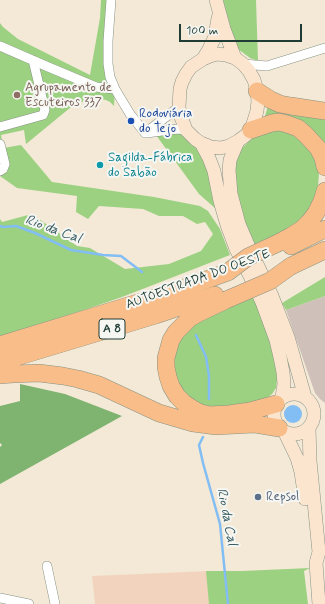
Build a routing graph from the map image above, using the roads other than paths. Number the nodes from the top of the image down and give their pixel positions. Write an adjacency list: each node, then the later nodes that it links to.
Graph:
1 (111, 0): 11 (street)
2 (216, 0): 3 (main road)
3 (219, 14): 6 (main road); 8 (main road)
4 (0, 46): 7 (street)
5 (325, 48): 9 (street)
6 (203, 59): 8 (main road); 12 (main road)
7 (33, 60): 11 (street); 14 (street)
8 (239, 61): 9 (street); 10 (main road)
9 (267, 66): 10 (street)
10 (256, 86): 13 (highway); 16 (main road)
11 (115, 89): 17 (street)
12 (179, 107): 15 (main road); 17 (street)
13 (325, 111)
14 (0, 127)
15 (186, 130): 17 (street); 19 (main road)
16 (251, 130): 18 (main road); 21 (highway)
17 (145, 133)
18 (238, 141): 19 (main road); 32 (main road)
19 (201, 143): 31 (main road)
20 (0, 144): 22 (street)
21 (325, 167)
22 (0, 171)
23 (325, 191): 25 (highway)
24 (325, 229): 25 (highway, AUTOESTRADA DO OESTE / A 8)
25 (273, 249): 28 (highway, AUTOESTRADA DO OESTE / A 8, bridge)
26 (325, 250): 27 (highway, AUTOESTRADA DO OESTE / A 8, bridge)
27 (224, 296): 29 (highway, AUTOESTRADA DO OESTE / A 8); 31 (highway)
28 (0, 345)
29 (0, 362)
30 (0, 376): 35 (highway)
31 (279, 401): 32 (main road); 35 (main road)
32 (314, 404): 34 (main road)
33 (325, 418): 34 (main road)
34 (311, 426): 35 (main road); 36 (main road)
35 (282, 430): 37 (main road)
36 (321, 541): 37 (main road)
37 (321, 561): 42 (main road)
38 (47, 566): 41 (street)
39 (0, 598): 40 (street)
40 (29, 604)
41 (55, 604)
42 (319, 604)

